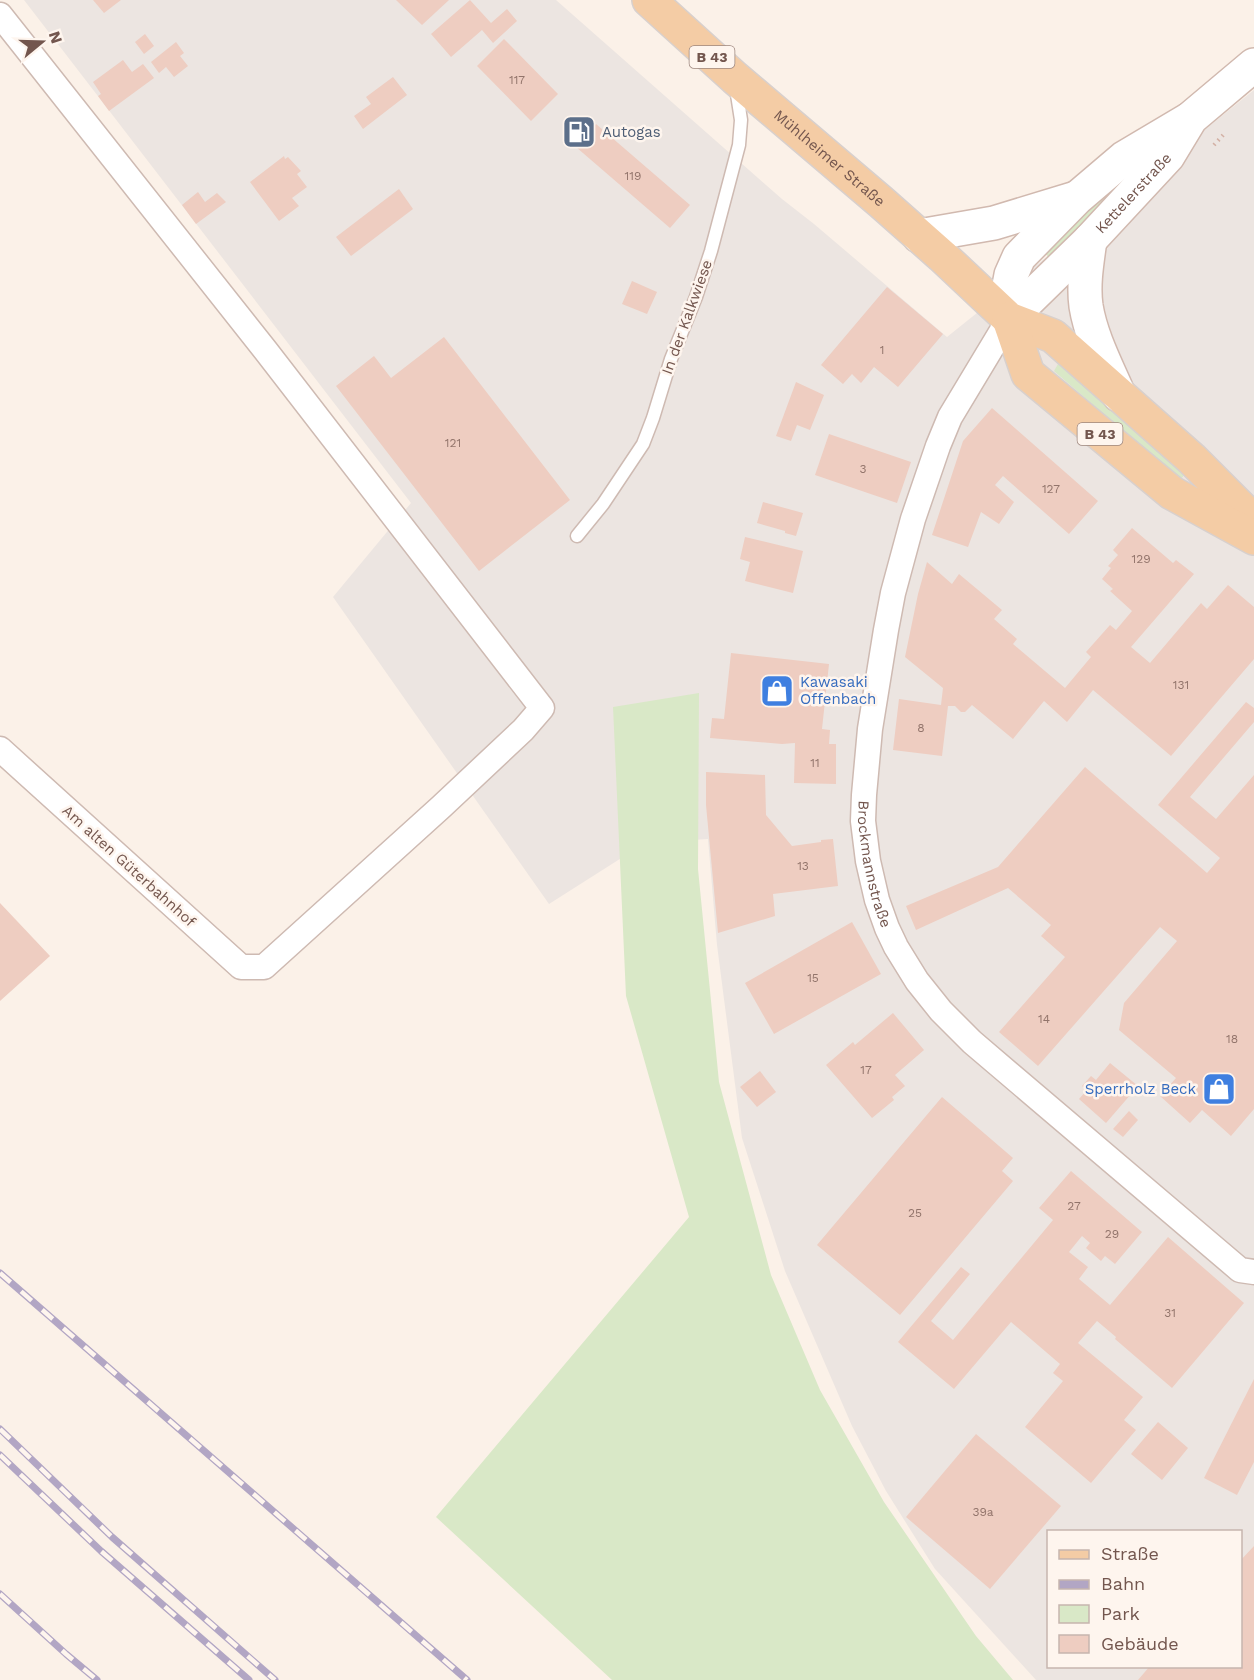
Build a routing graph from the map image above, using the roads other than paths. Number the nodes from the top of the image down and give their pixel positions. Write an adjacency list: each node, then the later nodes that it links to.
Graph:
1 (649, 0): 4 (main road, Mühlheimer Straße / B 43)
2 (0, 15): 14 (street, Am alten Güterbahnhof)
3 (1254, 65): 5 (street, Kettelerstraße)
4 (735, 78): 7 (main road, Mühlheimer Straße / B 43); 12 (lane, In der Kalkwiese)
5 (1191, 118): 6 (street); 8 (street, Kettelerstraße)
6 (1077, 198): 7 (street); 9 (street)
7 (919, 236): 9 (main road, Mühlheimer Straße / B 43)
8 (1090, 240): 9 (street, Kettelerstraße); 10 (street)
9 (1008, 319): 10 (main road, Mühlheimer Straße / B 43); 13 (main road, Mühlheimer Straße / B 43); 15 (street, Brockmannstraße)
10 (1119, 395): 11 (main road, Mühlheimer Straße / B 43)
11 (1254, 521)
12 (578, 536)
13 (1254, 538)
14 (0, 749)
15 (1254, 1272)

